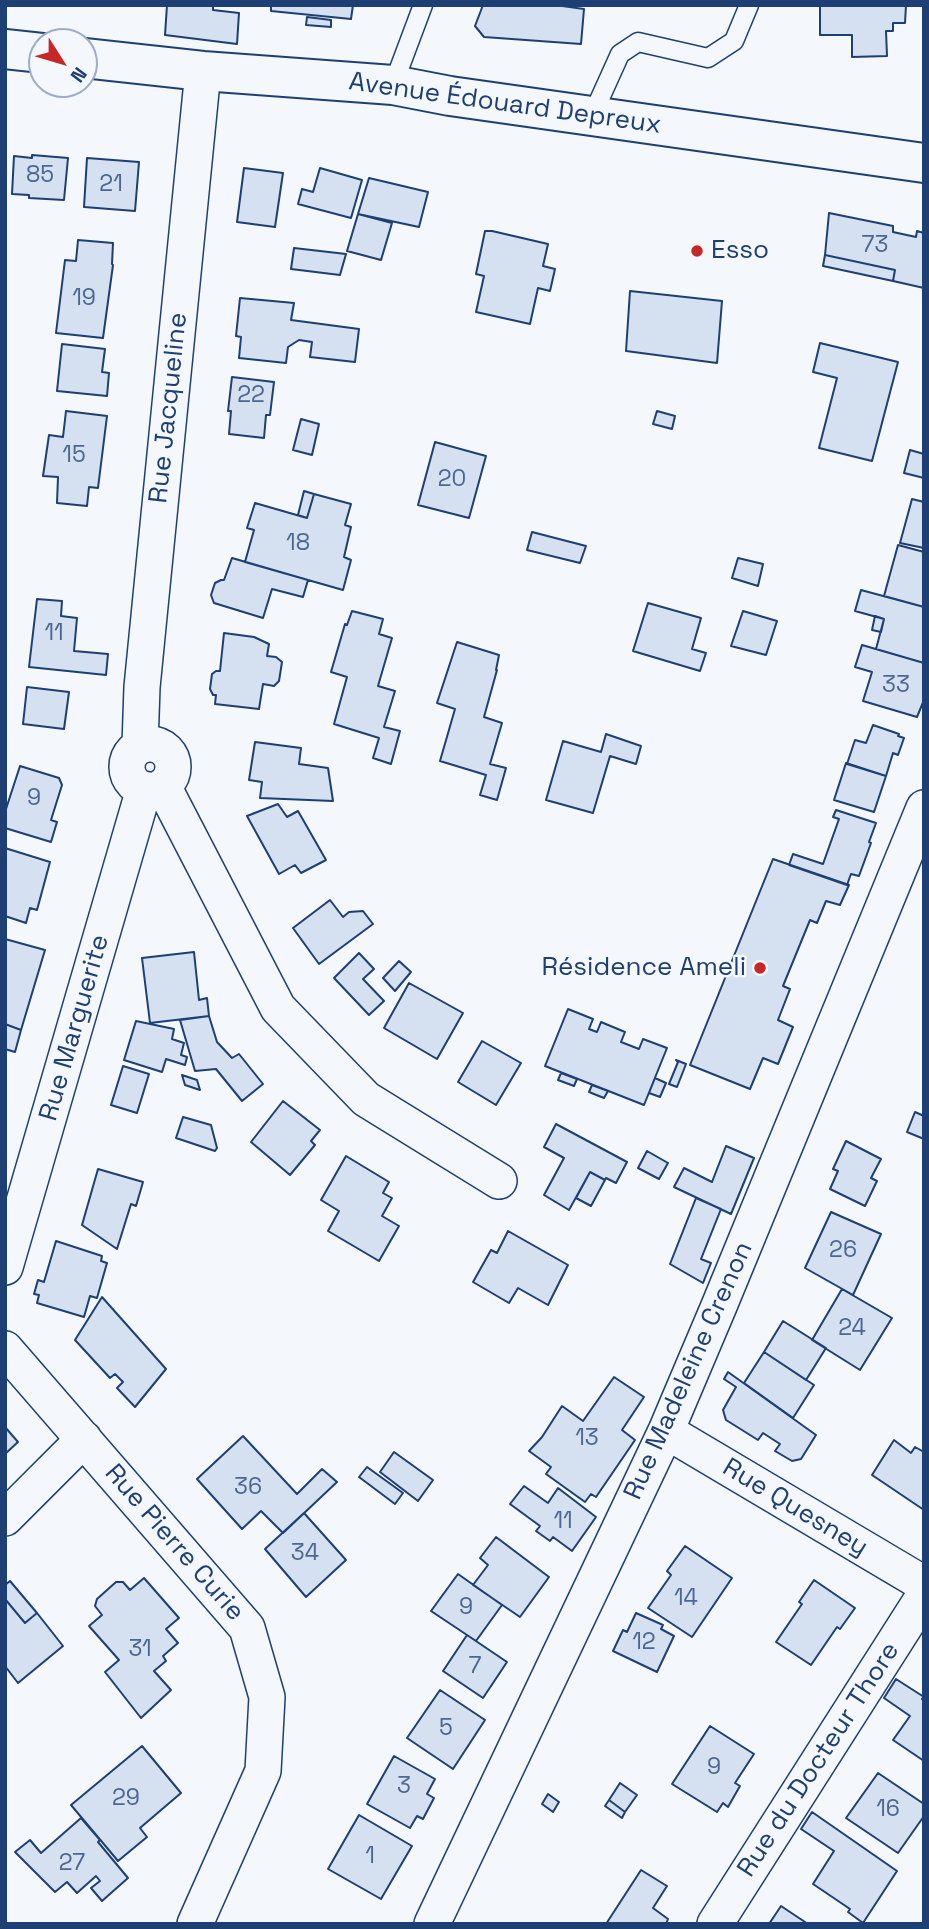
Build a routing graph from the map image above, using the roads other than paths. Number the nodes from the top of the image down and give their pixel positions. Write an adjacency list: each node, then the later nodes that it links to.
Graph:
1 (424, 5): 7 (lane)
2 (749, 5): 8 (lane)
3 (5, 49): 4 (street)
4 (28, 51)
5 (98, 60): 6 (street, Avenue Édouard Depreux)
6 (203, 71): 7 (street, Avenue Édouard Depreux); 10 (street, Rue Jacqueline)
7 (393, 85): 8 (street, Avenue Édouard Depreux)
8 (592, 116): 9 (street, Avenue Édouard Depreux)
9 (924, 163)
10 (140, 746): 11 (street, Rue Marguerite)
11 (153, 788): 13 (street); 14 (street, Rue Marguerite)
12 (924, 808): 16 (street, Rue Madeleine Crenon)
13 (499, 1181)
14 (5, 1267)
15 (5, 1349): 17 (street, Rue Pierre Curie)
16 (666, 1432): 19 (street, Rue Quesney); 22 (street, Rue Madeleine Crenon)
17 (84, 1439): 18 (street); 21 (street, Rue Pierre Curie)
18 (5, 1518)
19 (924, 1584)
20 (924, 1596): 23 (street, Rue du Docteur Thore)
21 (195, 1924)
22 (432, 1924)
23 (715, 1924)

